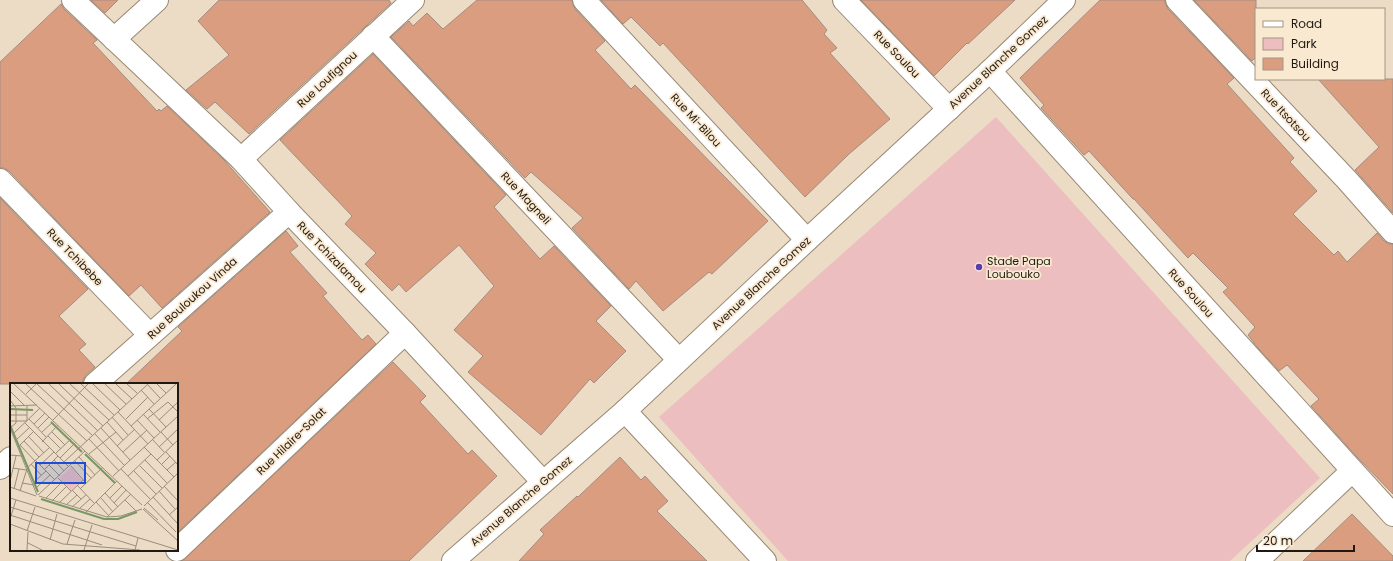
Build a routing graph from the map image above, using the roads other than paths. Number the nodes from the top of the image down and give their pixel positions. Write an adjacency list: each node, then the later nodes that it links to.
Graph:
1 (73, 0): 9 (street, Rue Tchizalamou)
2 (156, 0): 9 (street)
3 (413, 0): 8 (street, Rue Loufignou)
4 (584, 0): 16 (street, Rue Mi-Bilou)
5 (844, 0): 11 (street, Rue Soulou)
6 (1064, 0): 10 (street, Avenue Blanche Gomez)
7 (1177, 0): 15 (street, Rue Itsotsou)
8 (373, 36): 12 (street, Rue Loufignou); 19 (street, Rue Magneli)
9 (114, 39): 12 (street, Rue Tchizalamou)
10 (990, 71): 11 (street, Avenue Blanche Gomez); 24 (street, Rue Soulou)
11 (949, 109): 16 (street, Avenue Blanche Gomez)
12 (241, 159): 14 (street, Rue Tchizalamou)
13 (0, 180): 18 (street, Rue Tchibebe)
14 (289, 212): 17 (street, Rue Tchizalamou); 18 (street, Rue Bouloukou Vinda)
15 (1393, 232)
16 (807, 240): 19 (street, Avenue Blanche Gomez)
17 (405, 333): 25 (street, Rue Tchizalamou); 27 (street, Rue Hilaire-Solat)
18 (150, 335): 20 (street, Rue Bouloukou Vinda)
19 (679, 360): 21 (street, Avenue Blanche Gomez)
20 (95, 383)
21 (625, 411): 25 (street, Avenue Blanche Gomez); 29 (street)
22 (10, 459): 23 (street)
23 (0, 468)
24 (1352, 471): 26 (street, Rue Soulou); 32 (street)
25 (543, 482): 31 (street, Avenue Blanche Gomez)
26 (1393, 514)
27 (178, 549)
28 (176, 551): 30 (street, Rue Hilaire-Solat)
29 (754, 557)
30 (164, 561)
31 (453, 561)
32 (1256, 561)

